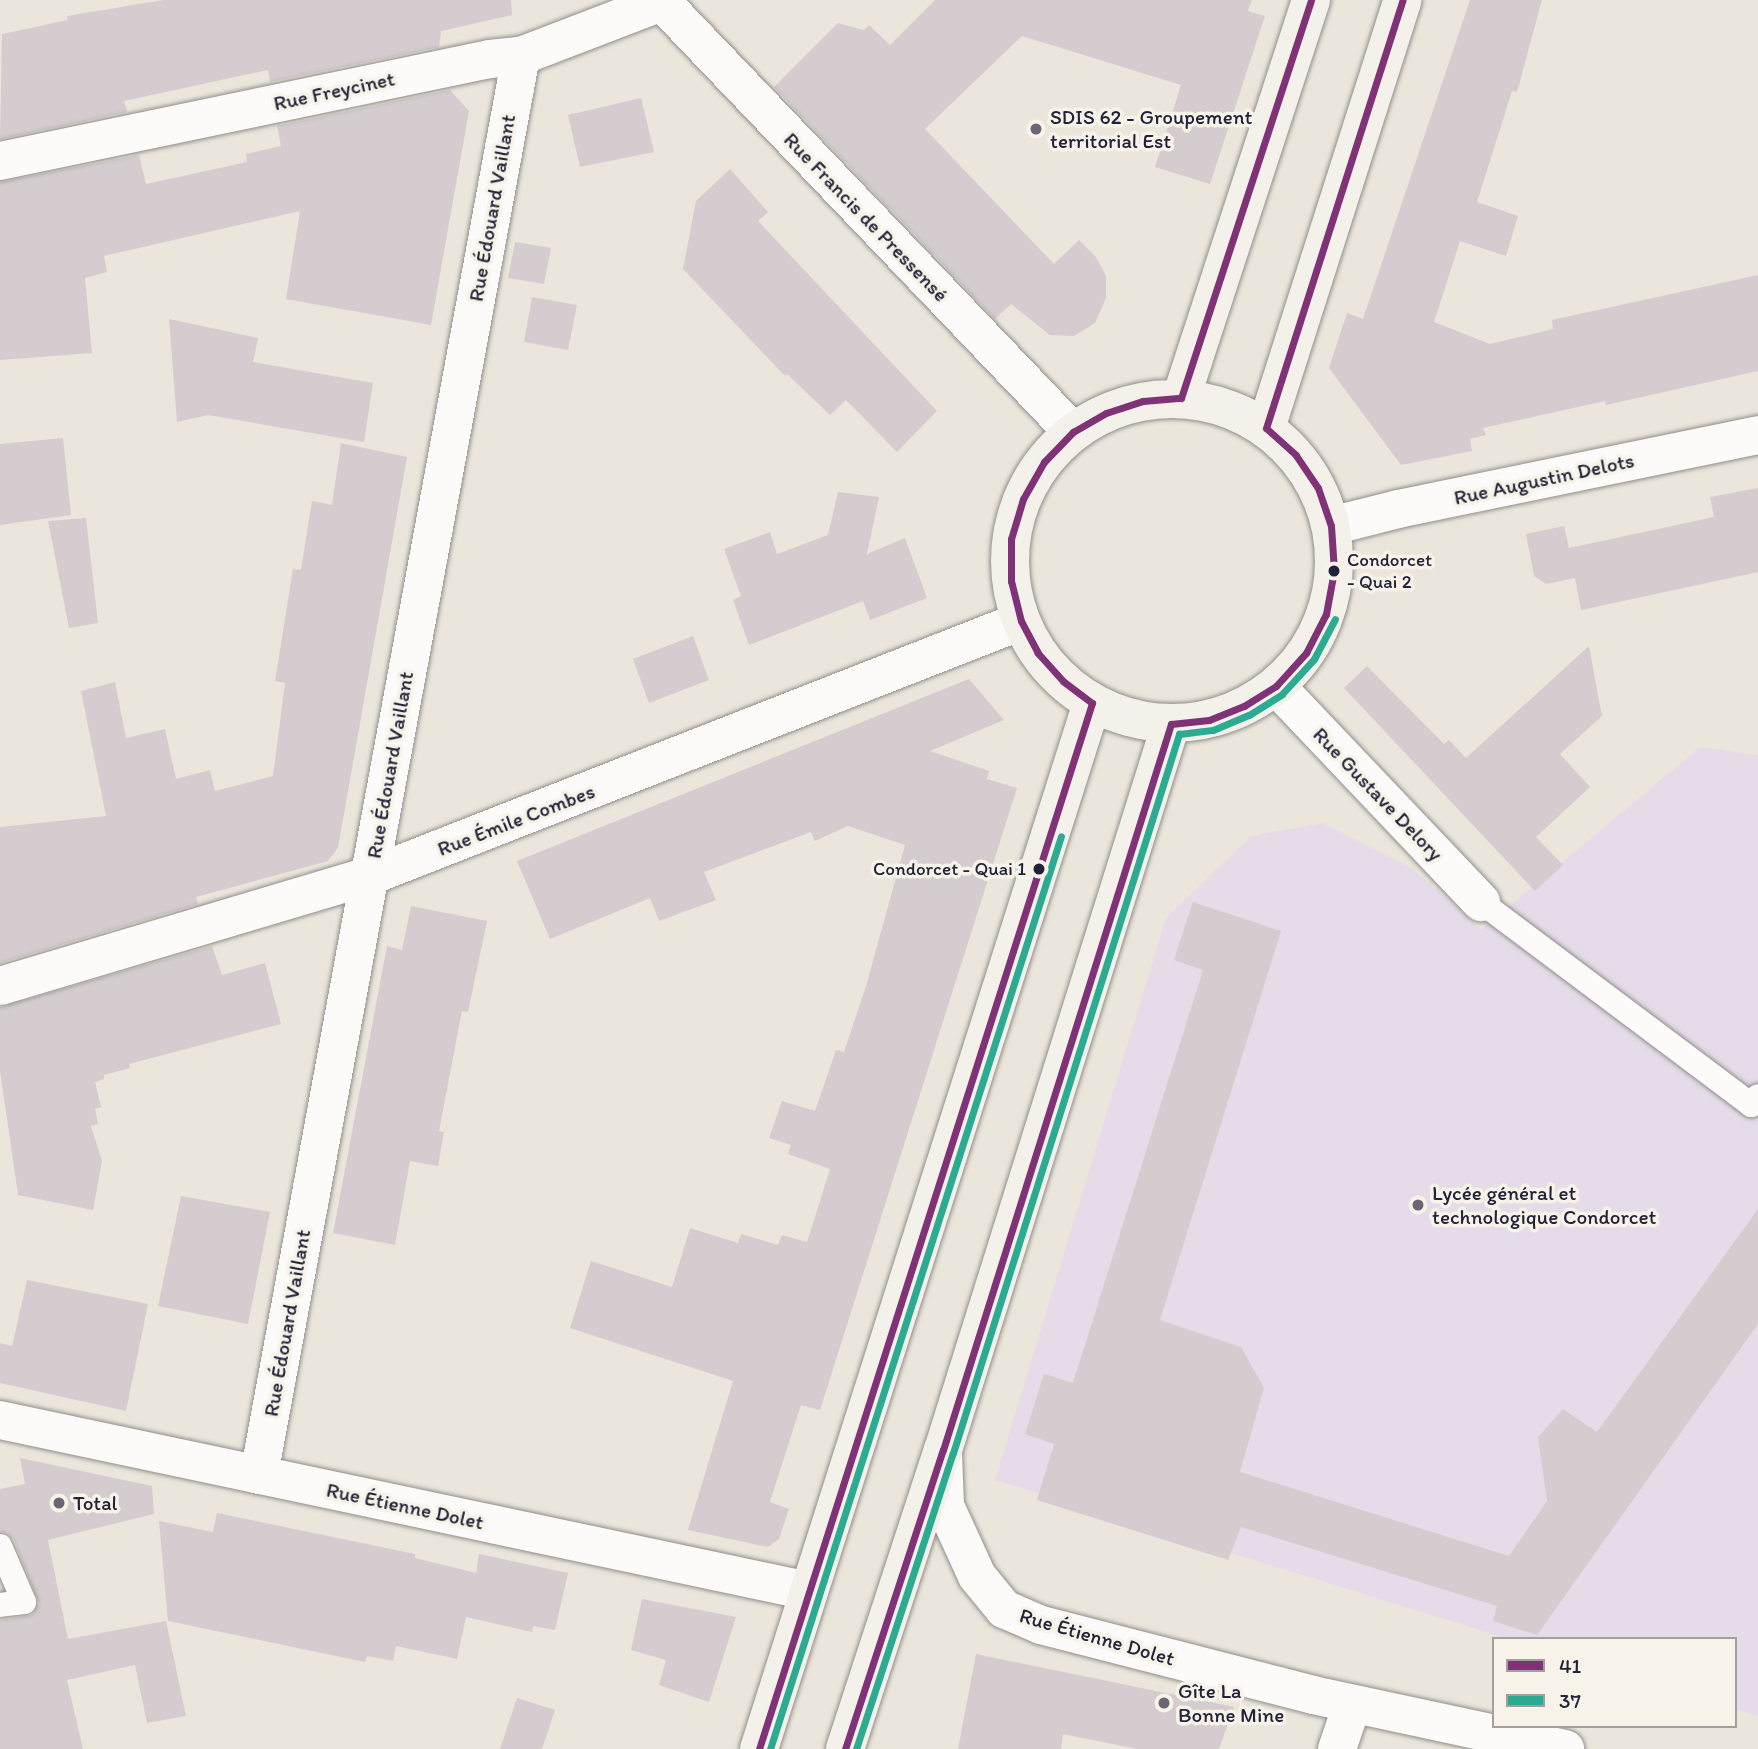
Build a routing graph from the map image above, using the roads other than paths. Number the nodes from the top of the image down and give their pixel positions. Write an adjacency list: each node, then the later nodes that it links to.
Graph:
1 (1311, 0): 6 (main road)
2 (1403, 0): 7 (main road)
3 (661, 1): 4 (street, Rue Freycinet); 8 (street, Rue Francis de Pressensé)
4 (521, 56): 5 (street, Rue Freycinet); 15 (street, Rue Édouard Vaillant)
5 (0, 161)
6 (1181, 398): 7 (main road); 8 (main road)
7 (1266, 428): 10 (main road)
8 (1073, 432): 11 (main road)
9 (1758, 435): 10 (street, Rue Augustin Delots)
10 (1331, 526): 12 (main road)
11 (1021, 621): 13 (main road); 15 (street, Rue Émile Combes)
12 (1276, 686): 14 (main road); 16 (street, Rue Gustave Delory)
13 (1092, 703): 14 (main road); 23 (main road)
14 (1171, 724): 20 (main road)
15 (370, 876): 17 (street, Rue Émile Combes); 21 (street, Rue Édouard Vaillant)
16 (1481, 902): 18 (lane)
17 (0, 986)
18 (1758, 1096)
19 (0, 1420): 21 (street, Rue Étienne Dolet)
20 (943, 1450): 25 (street, Rue Étienne Dolet); 27 (main road)
21 (259, 1475): 23 (street, Rue Étienne Dolet)
22 (0, 1546): 24 (lane)
23 (809, 1591): 26 (main road)
24 (0, 1605)
25 (1352, 1705): 28 (street); 29 (street, Rue Étienne Dolet)
26 (759, 1749)
27 (845, 1749)
28 (1337, 1749)
29 (1565, 1749)

